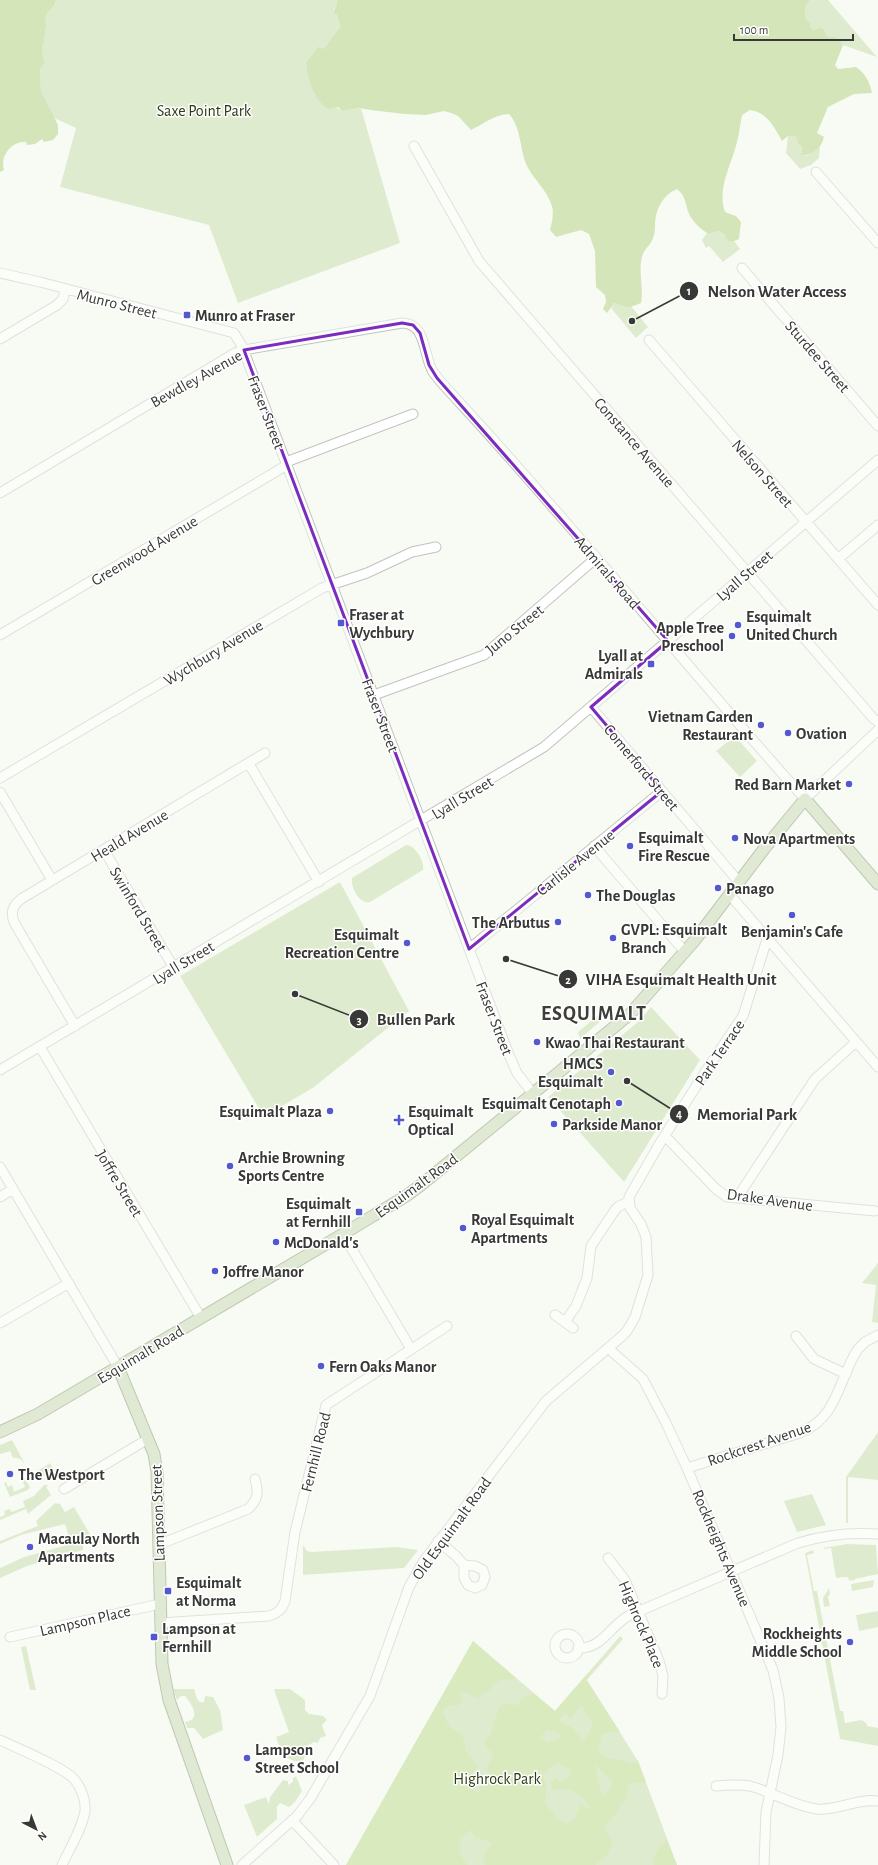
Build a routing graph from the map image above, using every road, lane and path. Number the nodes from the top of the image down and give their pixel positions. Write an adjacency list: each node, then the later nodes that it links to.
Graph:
1 (414, 146): 22 (street, Constance Avenue)
2 (816, 172): 3 (street)
3 (878, 243)
4 (742, 268): 13 (street, Sturdee Street)
5 (0, 273): 6 (street, Munro Street)
6 (65, 290): 8 (street, Munro Street); 9 (street)
7 (413, 325): 11 (street, Bewdley Avenue); 20 (street, Admirals Road)
8 (234, 333): 11 (street, Fraser Street)
9 (0, 339)
10 (649, 340): 17 (street, Nelson Street)
11 (244, 350): 15 (street, Fraser Street); 16 (street, Bewdley Avenue)
12 (413, 414): 15 (street, Greenwood Avenue)
13 (878, 426)
14 (878, 460): 17 (street, Lyall Street)
15 (287, 464): 23 (street, Fraser Street); 25 (street, Greenwood Avenue)
16 (0, 492)
17 (806, 522): 21 (street, Nelson Street); 22 (street, Lyall Street)
18 (878, 525): 21 (street)
19 (436, 547): 23 (street, Wychbury Avenue)
20 (596, 558): 26 (street, Admirals Road); 27 (street, Juno Street)
21 (838, 559): 24 (street, Nelson Street)
22 (747, 573): 26 (street, Lyall Street); 29 (street, Constance Avenue)
23 (332, 585): 27 (street, Fraser Street); 33 (street, Wychbury Avenue)
24 (878, 605)
25 (0, 635)
26 (668, 641): 28 (street, Lyall Street); 36 (street, Admirals Road)
27 (374, 695): 37 (street, Fraser Street)
28 (591, 707): 34 (street, Comerford Street); 37 (street, Lyall Street)
29 (878, 722)
30 (878, 730): 36 (street, Esquimalt Road)
31 (265, 753): 32 (street, Heald Avenue)
32 (249, 764): 39 (street, Heald Avenue); 41 (street)
33 (0, 778)
34 (662, 791): 38 (street, Carlisle Avenue); 42 (street, Comerford Street)
35 (0, 792): 40 (street)
36 (806, 799): 42 (main road, Esquimalt Road); 43 (main road, Admirals Road)
37 (421, 822): 41 (street, Lyall Street); 46 (street, Fraser Street)
38 (594, 846): 46 (street, Carlisle Avenue); 47 (street)
39 (104, 850): 40 (street, Heald Avenue); 48 (street, Swinford Street)
40 (52, 880): 49 (street, Heald Avenue)
41 (319, 882): 48 (street, Lyall Street)
42 (739, 882): 44 (main road, Esquimalt Road)
43 (878, 884)
44 (730, 895): 45 (street); 47 (main road, Esquimalt Road)
45 (767, 939): 50 (street); 55 (street, Park Terrace)
46 (469, 949): 54 (street, Fraser Street)
47 (685, 952): 54 (main road, Esquimalt Road)
48 (174, 968): 49 (street, Lyall Street)
49 (75, 1026): 51 (street, Lyall Street)
50 (856, 1042): 52 (street); 59 (street)
51 (40, 1047): 53 (street, Lyall Street); 65 (street, Joffre Street)
52 (878, 1067)
53 (0, 1070)
54 (533, 1094): 62 (main road, Esquimalt Road)
55 (665, 1136): 59 (street, Drake Avenue); 60 (street, Park Terrace)
56 (0, 1167): 57 (street, Lampson Street)
57 (13, 1189): 58 (street); 63 (street, Lampson Street)
58 (0, 1197)
59 (736, 1198): 61 (street, Drake Avenue)
60 (629, 1202): 66 (street); 72 (street, Old Esquimalt Road)
61 (875, 1211)
62 (343, 1234): 65 (main road, Esquimalt Road); 73 (street)
63 (69, 1283): 67 (street); 74 (street, Lampson Street)
64 (555, 1314): 66 (street)
65 (200, 1318): 74 (main road, Esquimalt Road)
66 (565, 1322): 69 (street)
67 (0, 1323)
68 (447, 1326): 73 (street)
69 (573, 1328)
70 (878, 1335): 75 (street, Rockcrest Avenue)
71 (796, 1336): 75 (street)
72 (608, 1348): 78 (street, Rockheights Avenue); 82 (street, Old Esquimalt Road)
73 (411, 1349): 89 (street, Fernhill Road)
74 (118, 1367): 76 (main road, Esquimalt Road); 77 (main road, Lampson Street)
75 (846, 1374): 78 (street, Rockcrest Avenue)
76 (0, 1432)
77 (148, 1439): 80 (street); 83 (main road, Lampson Street)
78 (687, 1468): 86 (street, Rockheights Avenue)
79 (255, 1479): 83 (street)
80 (64, 1489)
81 (878, 1534): 86 (street)
82 (438, 1541): 85 (street); 97 (street, Old Esquimalt Road)
83 (158, 1546): 87 (main road, Lampson Street)
84 (608, 1558): 88 (street, Highrock Place)
85 (464, 1565)
86 (732, 1571): 88 (street); 95 (street, Rockheights Avenue)
87 (160, 1604): 89 (main road, Lampson Street); 90 (street, Lampson Place)
88 (638, 1611): 91 (street); 92 (street, Highrock Place)
89 (160, 1622): 99 (main road, Lampson Street)
90 (10, 1637)
91 (578, 1648)
92 (662, 1694)
93 (0, 1740): 98 (street)
94 (716, 1786): 95 (street)
95 (769, 1793): 96 (street); 102 (street, Rockheights Avenue)
96 (878, 1801)
97 (292, 1820): 100 (street, Old Esquimalt Road); 101 (street)
98 (62, 1865)
99 (227, 1865)
100 (242, 1865)
101 (334, 1865)
102 (764, 1865)

